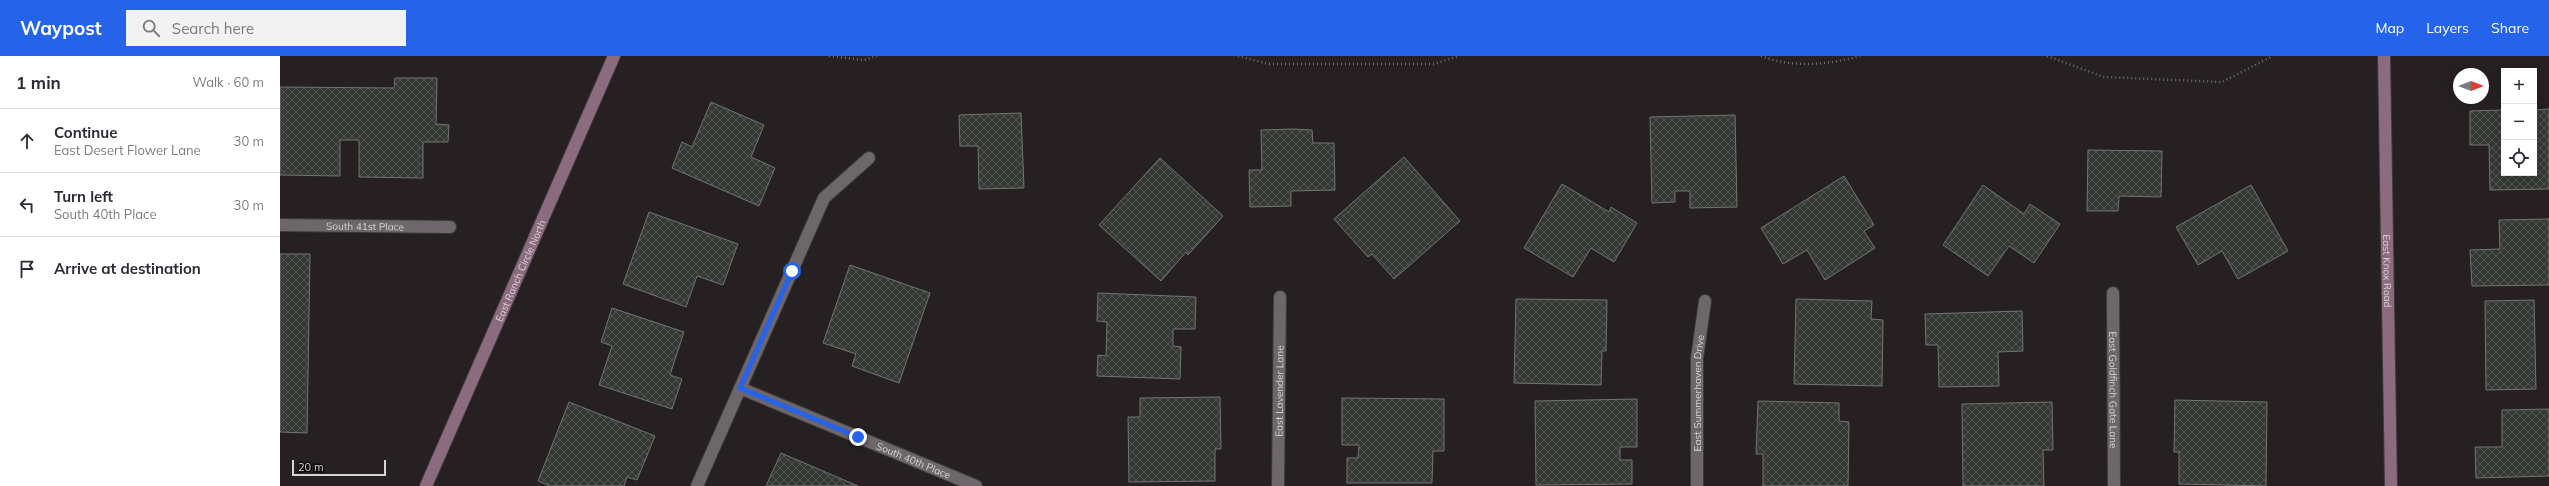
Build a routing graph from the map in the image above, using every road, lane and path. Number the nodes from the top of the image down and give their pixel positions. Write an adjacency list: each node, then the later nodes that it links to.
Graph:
1 (614, 56): 18 (street, East Ranch Circle North)
2 (829, 56): 3 (path)
3 (877, 56)
4 (1238, 56): 5 (path)
5 (1459, 56)
6 (1761, 56): 7 (path)
7 (1860, 56)
8 (2047, 56): 9 (path)
9 (2273, 56)
10 (2384, 56): 24 (street, East Knox Road)
11 (869, 158): 17 (street)
12 (280, 225): 13 (street, South 41st Place)
13 (450, 227)
14 (2114, 293): 23 (street, East Goldfinch Gate Lane)
15 (1280, 297): 21 (street, East Lavender Lane)
16 (1705, 301): 22 (street, East Summerhaven Drive)
17 (740, 388): 19 (street); 20 (street, South 40th Place)
18 (426, 486)
19 (697, 486)
20 (976, 486)
21 (1278, 486)
22 (1697, 486)
23 (2114, 486)
24 (2391, 486)

